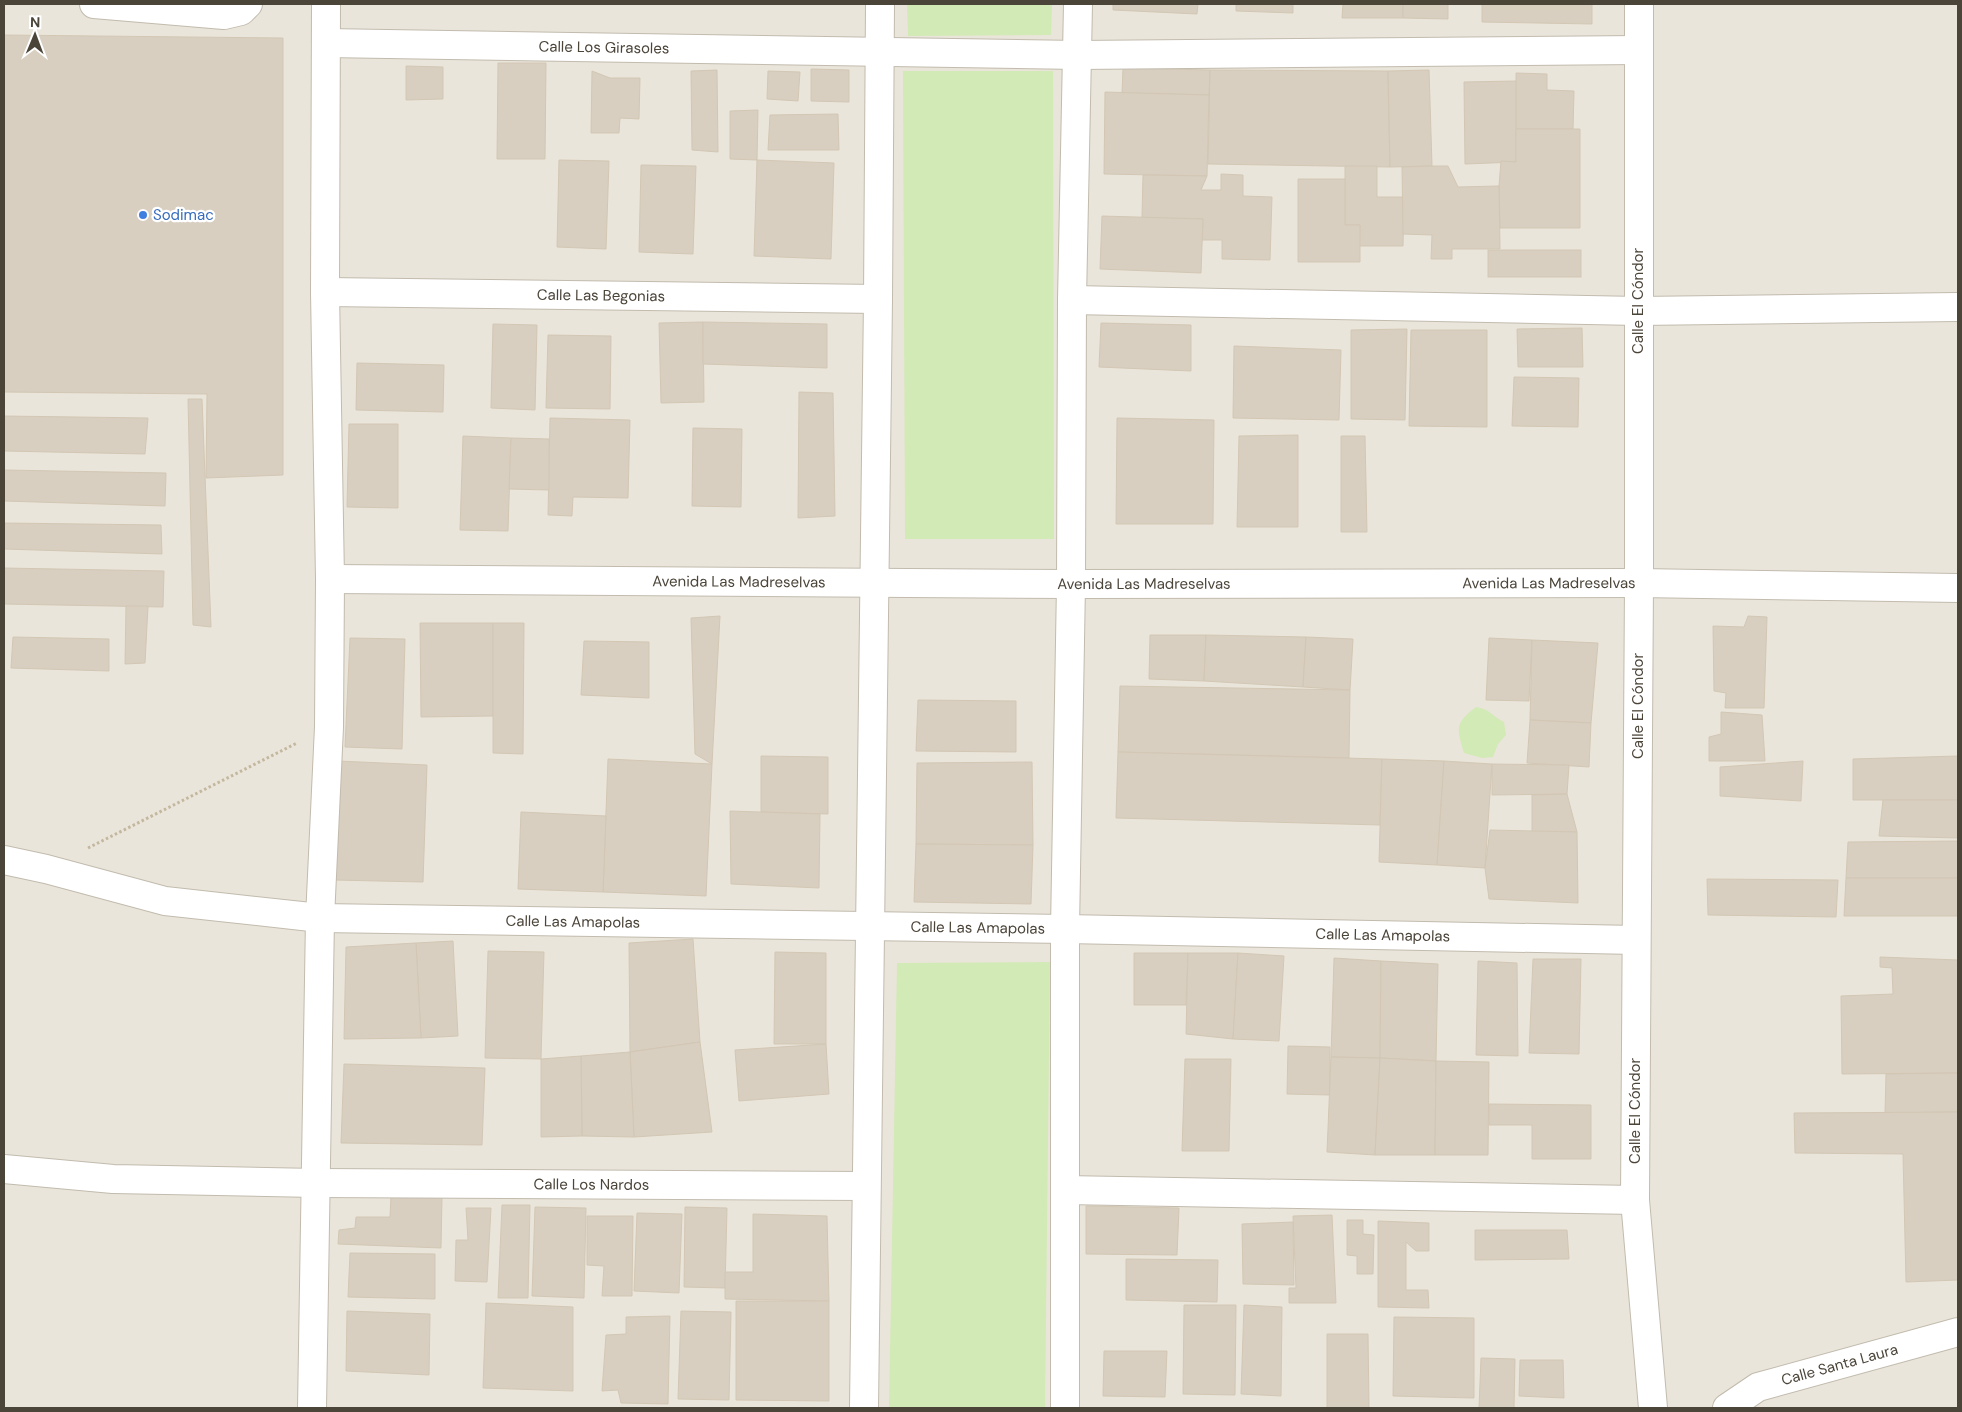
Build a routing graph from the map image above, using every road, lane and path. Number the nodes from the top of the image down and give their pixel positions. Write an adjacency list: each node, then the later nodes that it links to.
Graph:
1 (94, 4): 2 (street)
2 (248, 4)
3 (326, 4): 7 (street)
4 (880, 4): 9 (street)
5 (1078, 4): 10 (street)
6 (1639, 4): 8 (street, Calle El Cóndor)
7 (326, 43): 9 (street, Calle Los Girasoles); 11 (street)
8 (1639, 50): 10 (street, Calle Los Girasoles); 15 (street, Calle El Cóndor)
9 (881, 51): 10 (street, Calle Los Girasoles); 12 (street)
10 (1078, 55): 13 (street)
11 (326, 292): 12 (street, Calle Las Begonias); 16 (street)
12 (878, 299): 17 (street)
13 (1072, 300): 15 (street); 19 (street)
14 (1958, 307): 15 (street)
15 (1638, 310): 18 (street, Calle El Cóndor)
16 (330, 578): 17 (street, Avenida Las Madreselvas); 21 (street)
17 (874, 583): 19 (street, Avenida Las Madreselvas); 25 (street)
18 (1639, 583): 19 (street, Avenida Las Madreselvas); 20 (street, Avenida Las Madreselvas); 27 (street, Calle El Cóndor)
19 (1071, 584): 26 (street)
20 (1958, 588)
21 (329, 727): 23 (path); 24 (street)
22 (4, 860): 23 (street, Calle Las Amapolas)
23 (46, 869): 24 (street, Calle Las Amapolas)
24 (320, 918): 25 (street, Calle Las Amapolas); 29 (street)
25 (870, 926): 26 (street, Calle Las Amapolas); 30 (street)
26 (1065, 928): 27 (street, Calle Las Amapolas); 31 (street)
27 (1636, 940): 32 (street, Calle El Cóndor)
28 (4, 1169): 29 (street, Calle Los Nardos)
29 (316, 1183): 30 (street, Calle Los Nardos); 34 (street)
30 (866, 1186): 35 (street)
31 (1065, 1190): 32 (street); 36 (street)
32 (1635, 1200): 37 (street, Calle El Cóndor)
33 (1958, 1332): 38 (street, Calle Santa Laura)
34 (312, 1408)
35 (864, 1408)
36 (1065, 1408)
37 (1653, 1408)
38 (1727, 1408)

